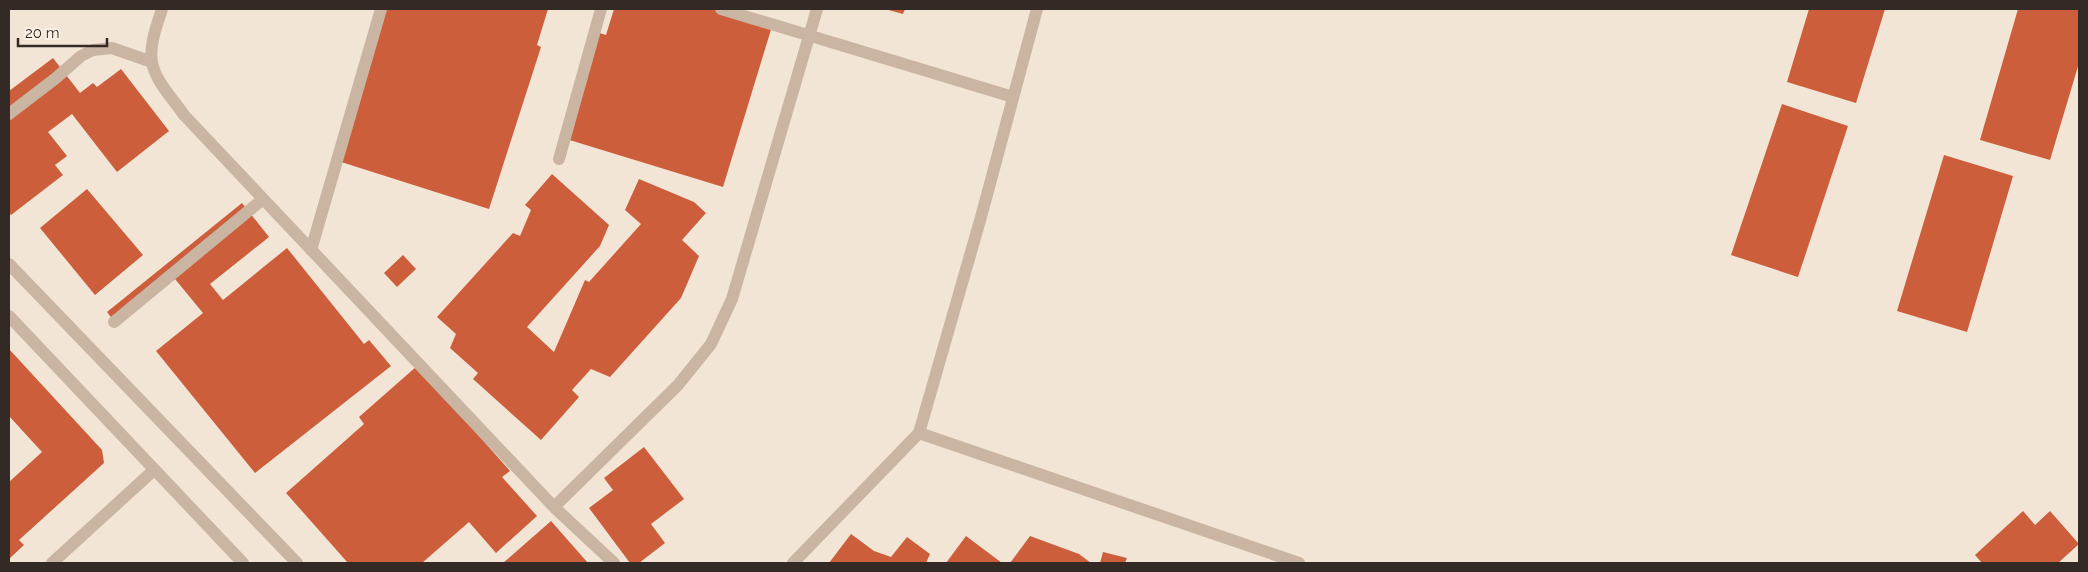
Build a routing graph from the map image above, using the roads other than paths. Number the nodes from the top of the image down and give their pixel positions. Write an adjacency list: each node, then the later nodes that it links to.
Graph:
1 (162, 9): 8 (street)
2 (381, 9): 13 (street)
3 (601, 9): 11 (street)
4 (721, 9): 7 (street)
5 (817, 9): 7 (street)
6 (1037, 9): 9 (street)
7 (810, 36): 9 (street); 19 (street)
8 (152, 62): 10 (street); 12 (street)
9 (1013, 97): 17 (street)
10 (9, 114)
11 (560, 158)
12 (263, 199): 13 (street); 16 (street)
13 (311, 250): 19 (street)
14 (9, 264): 22 (street)
15 (9, 316): 18 (street)
16 (114, 322)
17 (919, 433): 24 (street); 25 (street)
18 (154, 470): 20 (street); 21 (street)
19 (554, 507): 23 (street)
20 (52, 563)
21 (243, 563)
22 (297, 563)
23 (614, 563)
24 (793, 563)
25 (1299, 563)

